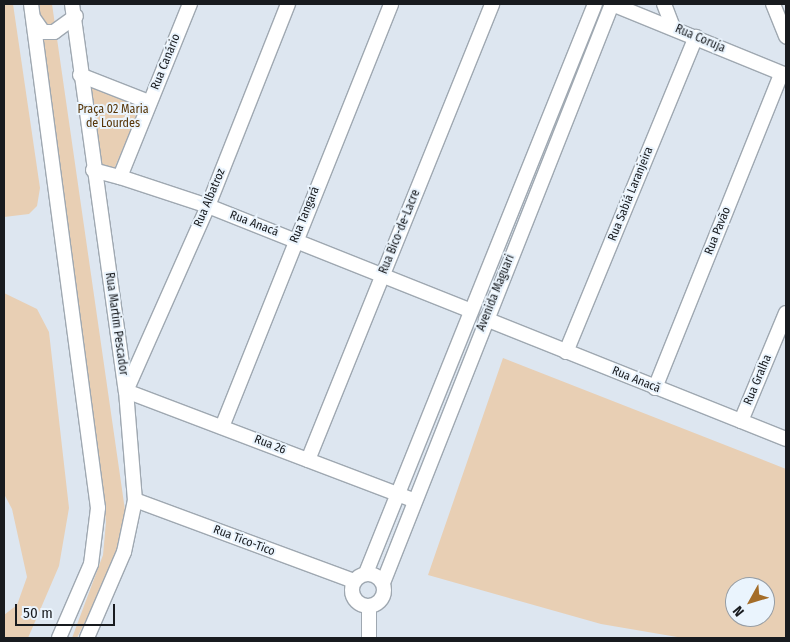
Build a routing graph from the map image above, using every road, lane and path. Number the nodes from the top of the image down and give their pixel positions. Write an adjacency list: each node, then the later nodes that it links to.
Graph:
1 (72, 4): 12 (street, Rua Martim Pescador)
2 (81, 4): 12 (street)
3 (190, 4): 18 (street, Rua Canário)
4 (288, 4): 21 (street, Rua Albatroz)
5 (391, 4): 22 (street, Rua Tangará)
6 (492, 4): 23 (street, Rua Bico-de-Lacre)
7 (595, 4): 24 (street, Avenida Maguari)
8 (612, 4): 13 (street, Rua Coruja); 26 (street, Avenida Maguari)
9 (664, 4): 13 (street)
10 (773, 4): 14 (street)
11 (32, 9): 12 (street); 40 (street)
12 (74, 20): 17 (street, Rua Martim Pescador)
13 (673, 28): 15 (street, Rua Coruja)
14 (786, 36)
15 (696, 37): 16 (street, Rua Coruja); 27 (street, Rua Sabiá Laranjeira)
16 (783, 74): 28 (street, Rua Pavão)
17 (80, 75): 18 (street); 19 (street, Rua Martim Pescador)
18 (149, 102): 20 (street, Rua Canário)
19 (93, 170): 20 (street); 29 (street, Rua Martim Pescador)
20 (120, 177): 21 (street, Rua Anacá)
21 (208, 206): 22 (street, Rua Anacá); 29 (street, Rua Albatroz)
22 (295, 240): 23 (street, Rua Anacá); 31 (street, Rua Tangará)
23 (382, 274): 24 (street, Rua Anacá); 33 (street, Rua Bico-de-Lacre)
24 (469, 310): 34 (street, Avenida Maguari)
25 (786, 313): 30 (street, Rua Gralha)
26 (486, 320): 27 (street, Rua Anacã); 36 (street, Avenida Maguari)
27 (566, 352): 28 (street, Rua Anacã)
28 (655, 388): 30 (street, Rua Anacã)
29 (126, 390): 31 (street, Rua 26); 35 (street, Rua Martim Pescador)
30 (741, 421): 32 (street, Rua Anacã)
31 (222, 428): 33 (street, Rua 26)
32 (786, 438)
33 (308, 460): 34 (street, Rua 26)
34 (397, 494): 36 (street, Rua 26); 37 (street, Avenida Maguari)
35 (134, 500): 37 (street, Rua Tico-Tico); 41 (street, Rua Martim Pescador)
36 (414, 500): 38 (street, Avenida Maguari)
37 (360, 577): 38 (street, Rua Tico-Tico); 39 (street)
38 (383, 583): 39 (street, Avenida Maguari)
39 (369, 606): 42 (street)
40 (59, 638)
41 (87, 638)
42 (369, 638)

